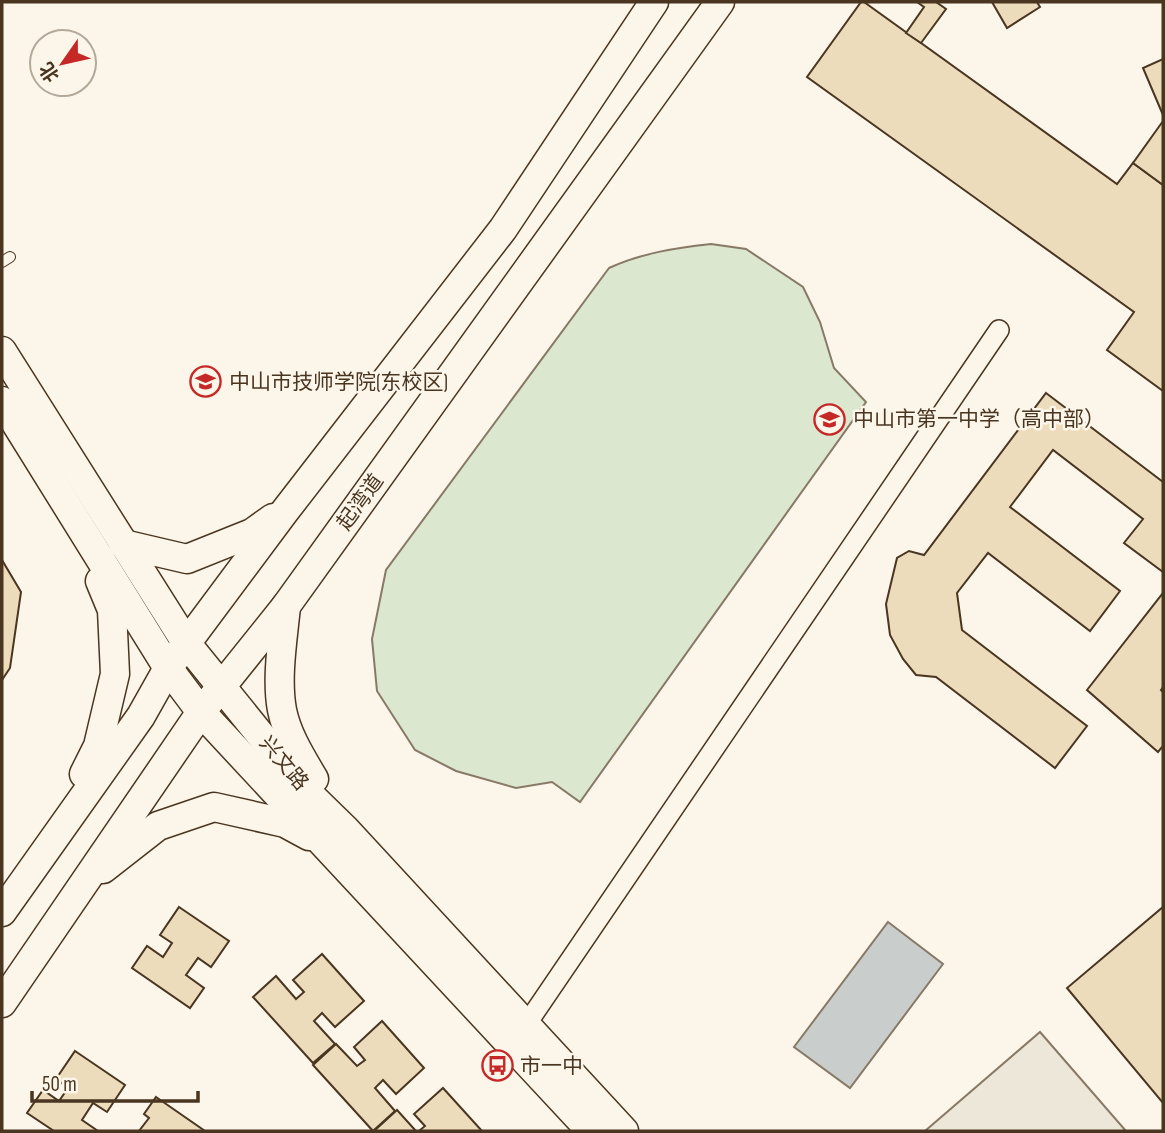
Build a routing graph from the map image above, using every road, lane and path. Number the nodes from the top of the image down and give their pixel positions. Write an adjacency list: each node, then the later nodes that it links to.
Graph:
1 (654, 2): 6 (main road)
2 (720, 2): 9 (main road, 起湾道)
3 (999, 330): 19 (street)
4 (2, 351): 7 (main road, 兴文路)
5 (2, 401): 8 (main road, 兴文路)
6 (285, 511): 7 (main road); 10 (main road)
7 (123, 544): 10 (main road, 兴文路)
8 (96, 554): 11 (main road, 兴文路); 15 (main road)
9 (286, 606): 12 (main road, 起湾道); 14 (main road)
10 (187, 644): 11 (main road); 12 (main road, 兴文路)
11 (168, 668): 13 (main road, 兴文路); 15 (main road)
12 (220, 685): 13 (main road, 起湾道); 14 (main road, 兴文路)
13 (201, 712): 14 (main road, 兴文路); 16 (main road, 起湾道)
14 (335, 837): 16 (main road); 19 (main road, 兴文路); 20 (main road, 兴文路)
15 (42, 856): 17 (main road)
16 (82, 886): 18 (main road, 起湾道)
17 (6, 897)
18 (2, 1003)
19 (526, 1025): 21 (main road, 兴文路)
20 (591, 1131)
21 (624, 1131)

